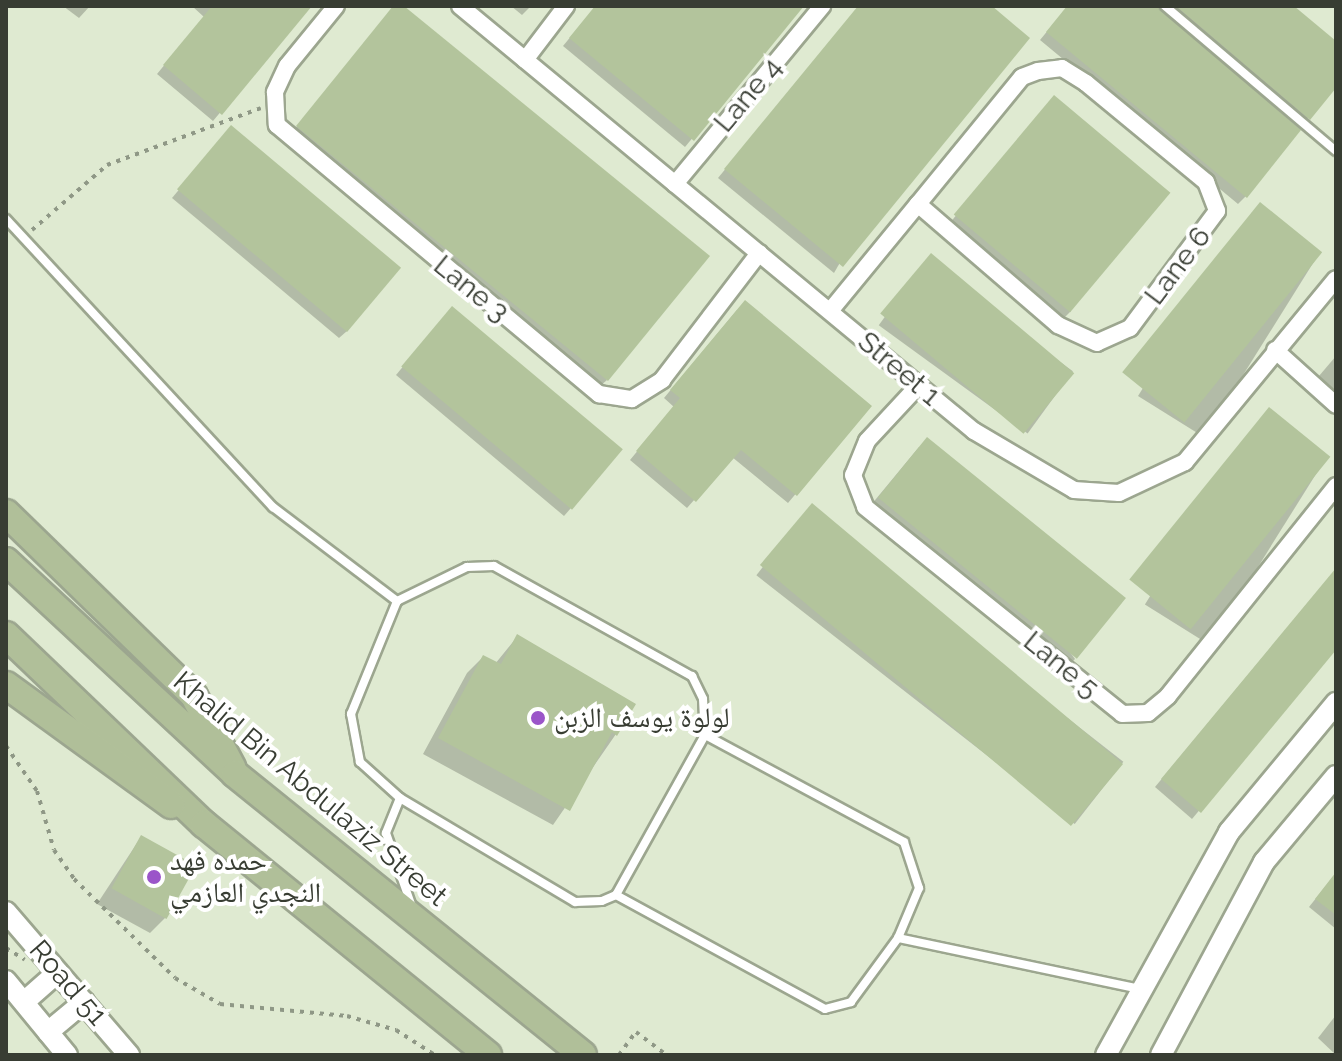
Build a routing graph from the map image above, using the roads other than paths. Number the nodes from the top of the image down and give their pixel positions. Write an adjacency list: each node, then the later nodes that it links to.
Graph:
1 (336, 6): 11 (street, Lane 3)
2 (460, 6): 6 (street, Street 1)
3 (566, 6): 6 (street)
4 (822, 6): 8 (street, Lane 4)
5 (1165, 6): 7 (lane)
6 (525, 60): 8 (street, Street 1)
7 (1336, 151)
8 (675, 184): 11 (street, Street 1)
9 (918, 204): 9 (street, Lane 6); 13 (street, Lane 6)
10 (6, 219): 20 (lane)
11 (759, 253): 13 (street, Street 1)
12 (1336, 279): 14 (street, Street 1)
13 (830, 311): 15 (street, Street 1)
14 (1275, 350): 15 (street, Street 1); 16 (street)
15 (919, 385): 17 (street, Lane 5)
16 (1336, 405)
17 (1336, 486)
18 (6, 513): 25 (main road)
19 (6, 561): 25 (main road, Khalid Bin Abdulaziz Street)
20 (397, 601): 24 (lane); 27 (lane)
21 (6, 635): 28 (main road)
22 (6, 685): 28 (main road)
23 (1336, 703): 35 (street)
24 (705, 735): 29 (lane); 32 (lane)
25 (235, 774): 31 (main road, Khalid Bin Abdulaziz Street)
26 (1336, 776): 44 (street)
27 (400, 798): 29 (lane); 31 (lane)
28 (204, 824): 41 (main road)
29 (616, 895): 32 (lane)
30 (6, 912): 33 (street, Road 51)
31 (421, 927): 42 (main road, Khalid Bin Abdulaziz Street)
32 (898, 938): 35 (lane)
33 (58, 972): 36 (street); 37 (street, Road 51)
34 (6, 981): 36 (street, Road 51)
35 (1141, 989): 43 (street)
36 (24, 1002): 38 (street, Road 51)
37 (84, 1002): 38 (street); 40 (street, Road 51)
38 (48, 1032): 39 (street, Road 51)
39 (67, 1055)
40 (129, 1055)
41 (488, 1055)
42 (583, 1055)
43 (1106, 1055)
44 (1161, 1055)

